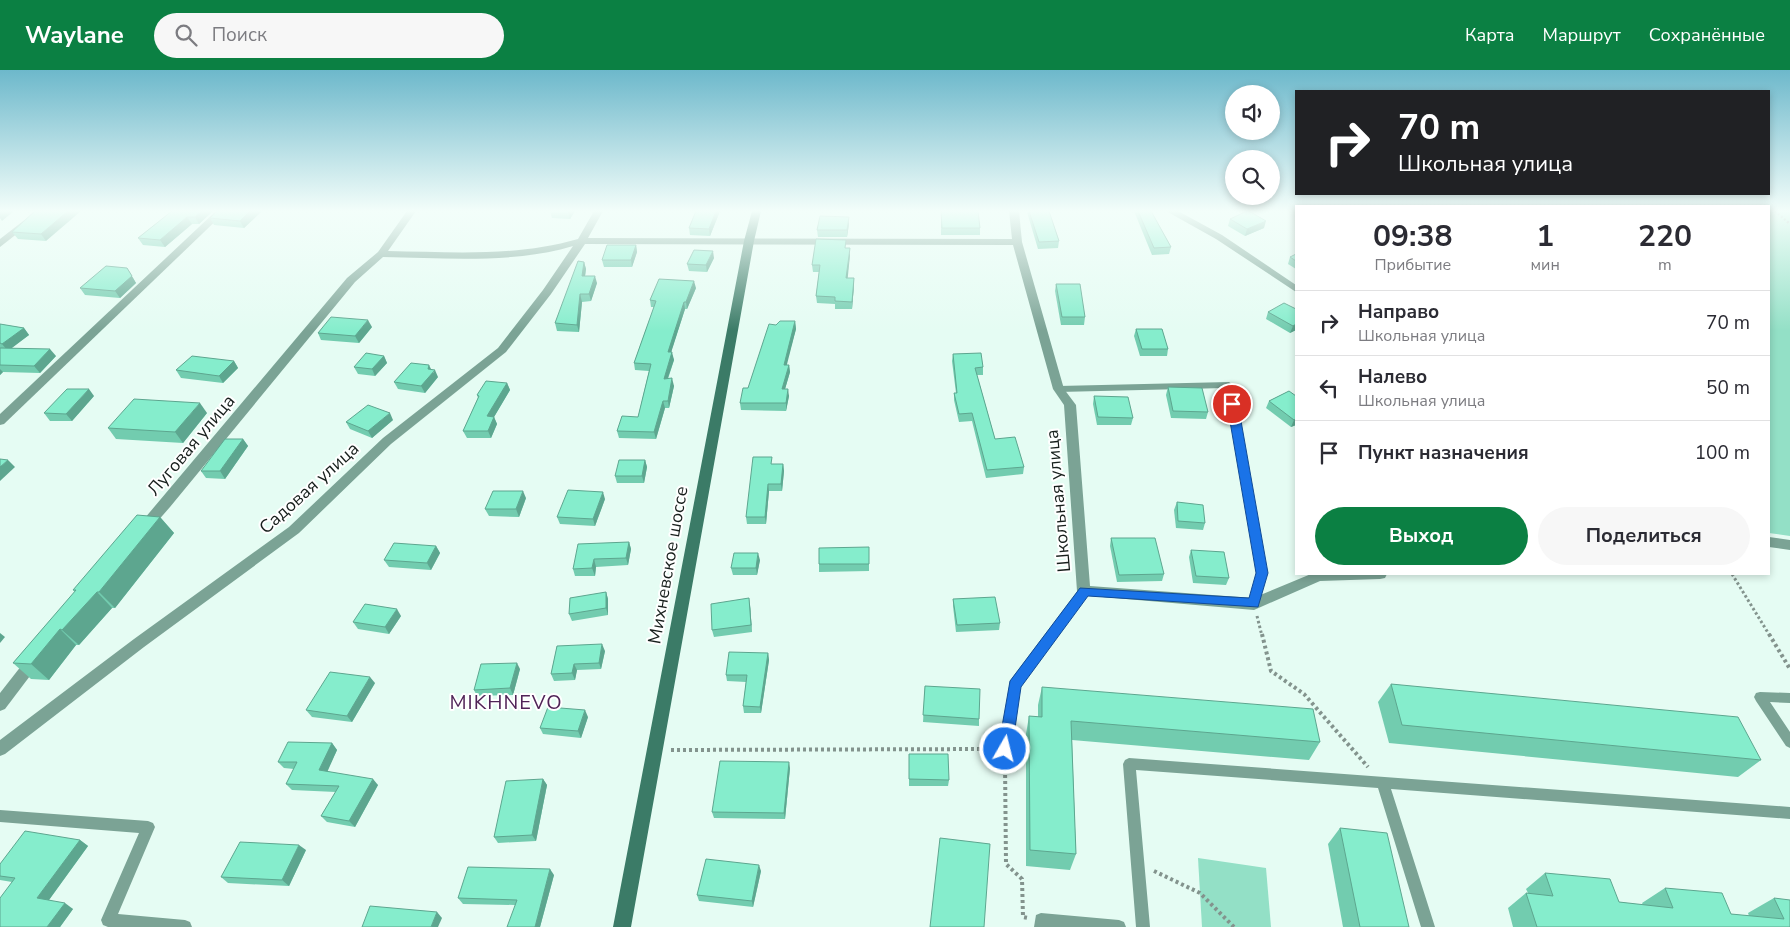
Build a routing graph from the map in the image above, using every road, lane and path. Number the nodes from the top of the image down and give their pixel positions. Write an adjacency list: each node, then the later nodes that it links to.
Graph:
1 (180, 251): 11 (street)
2 (383, 251): 8 (street, Луговая улица)
3 (540, 251): 8 (street)
4 (575, 251): 24 (street, Садовая улица)
5 (747, 251): 26 (street, Михневское шоссе)
6 (1020, 251): 10 (street, Школьная улица)
7 (1240, 251): 9 (street)
8 (381, 254): 12 (street, Луговая улица)
9 (1295, 288)
10 (1059, 389): 17 (street, Школьная улица); 18 (lane)
11 (0, 421)
12 (135, 537)
13 (1770, 542): 14 (street)
14 (1790, 545)
15 (1350, 575): 18 (street)
16 (1733, 575): 20 (path)
17 (1084, 591): 18 (street, Школьная улица); 25 (lane)
18 (1254, 604): 27 (path)
19 (41, 651): 22 (street)
20 (1790, 669)
21 (1790, 698): 23 (lane)
22 (0, 704)
23 (1790, 742)
24 (0, 749)
25 (1005, 749): 26 (path); 31 (path)
26 (656, 750): 33 (street, Михневское шоссе)
27 (1382, 782): 28 (lane); 30 (lane); 37 (lane)
28 (1790, 813)
29 (0, 816): 32 (lane)
30 (1138, 863): 35 (lane); 36 (path)
31 (1041, 924): 34 (lane)
32 (185, 927)
33 (622, 927)
34 (1119, 927)
35 (1143, 927)
36 (1234, 927)
37 (1428, 927)

